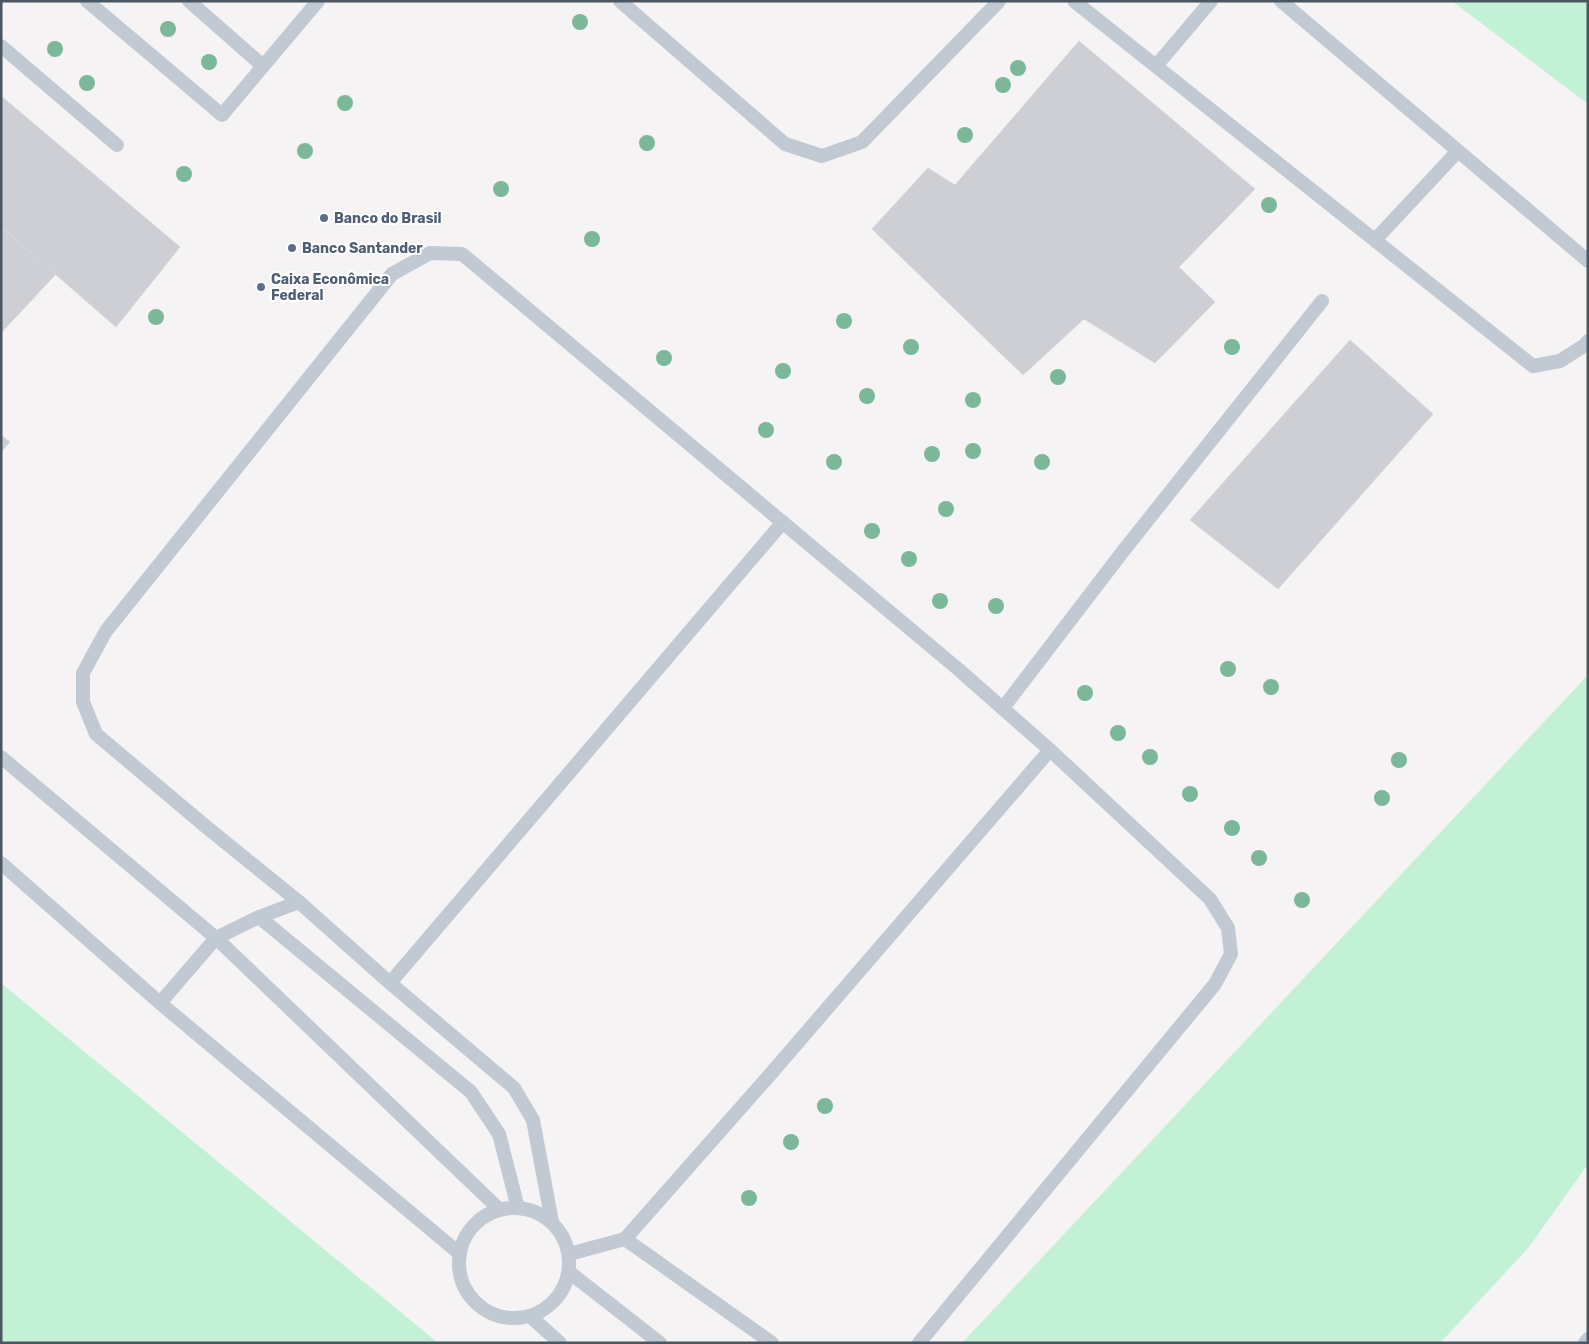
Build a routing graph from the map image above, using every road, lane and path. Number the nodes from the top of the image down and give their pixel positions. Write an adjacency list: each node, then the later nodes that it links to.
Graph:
1 (87, 1): 10 (lane)
2 (189, 1): 10 (lane)
3 (318, 1): 10 (lane)
4 (620, 1): 5 (lane)
5 (999, 1)
6 (1074, 1): 11 (lane)
7 (1211, 1): 11 (lane)
8 (1281, 1): 13 (lane)
9 (1, 46): 12 (lane)
10 (263, 66)
11 (1156, 66): 14 (lane)
12 (117, 145)
13 (1458, 151): 14 (lane); 15 (lane)
14 (1375, 240): 17 (lane)
15 (1588, 261)
16 (1322, 301): 19 (lane)
17 (1588, 341)
18 (783, 522): 19 (lane); 23 (lane); 26 (lane)
19 (1002, 708): 20 (lane)
20 (1050, 750): 31 (lane); 40 (lane)
21 (1, 757): 25 (lane)
22 (1, 863): 27 (lane)
23 (299, 902): 24 (lane); 26 (lane)
24 (259, 917): 25 (lane); 28 (lane)
25 (216, 938): 27 (lane); 29 (lane)
26 (390, 983): 30 (lane)
27 (160, 1003): 32 (lane)
28 (518, 1208): 29 (lane); 30 (lane)
29 (500, 1210): 32 (lane)
30 (552, 1222): 33 (lane)
31 (625, 1239): 33 (lane); 39 (lane)
32 (460, 1254): 35 (lane)
33 (569, 1254): 34 (lane)
34 (569, 1272): 35 (lane); 38 (lane)
35 (530, 1316): 37 (lane)
36 (1588, 1339): 41 (lane)
37 (560, 1343)
38 (660, 1343)
39 (772, 1343)
40 (919, 1343)
41 (1584, 1343)

